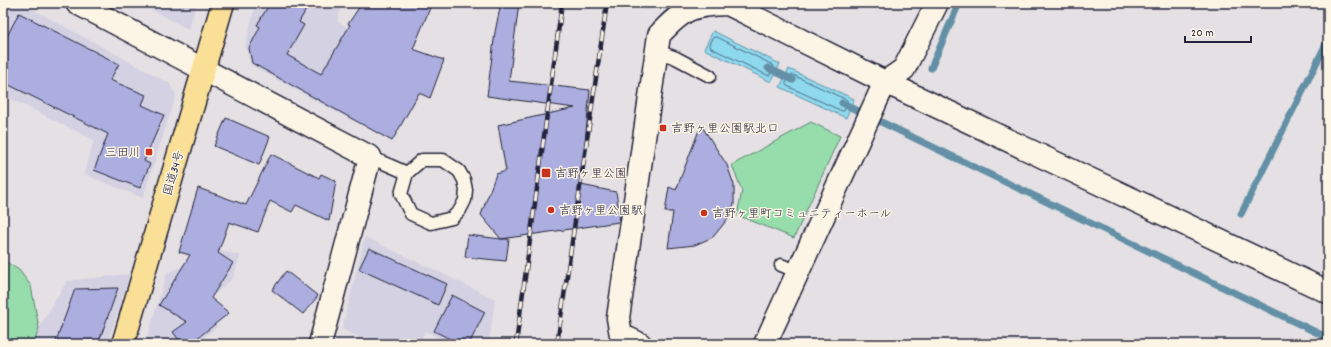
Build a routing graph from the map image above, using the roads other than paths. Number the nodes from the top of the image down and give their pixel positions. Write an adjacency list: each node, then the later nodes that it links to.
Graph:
1 (76, 3): 5 (street)
2 (223, 3): 5 (highway, 国道34号)
3 (937, 3): 7 (street)
4 (657, 51): 6 (lane); 7 (street); 13 (street)
5 (203, 69): 8 (street); 11 (highway, 国道34号)
6 (710, 76)
7 (885, 82): 10 (street); 14 (street)
8 (370, 157): 9 (lane); 12 (street)
9 (406, 173): 9 (lane)
10 (1328, 292)
11 (123, 344)
12 (320, 344)
13 (640, 344)
14 (765, 344)

